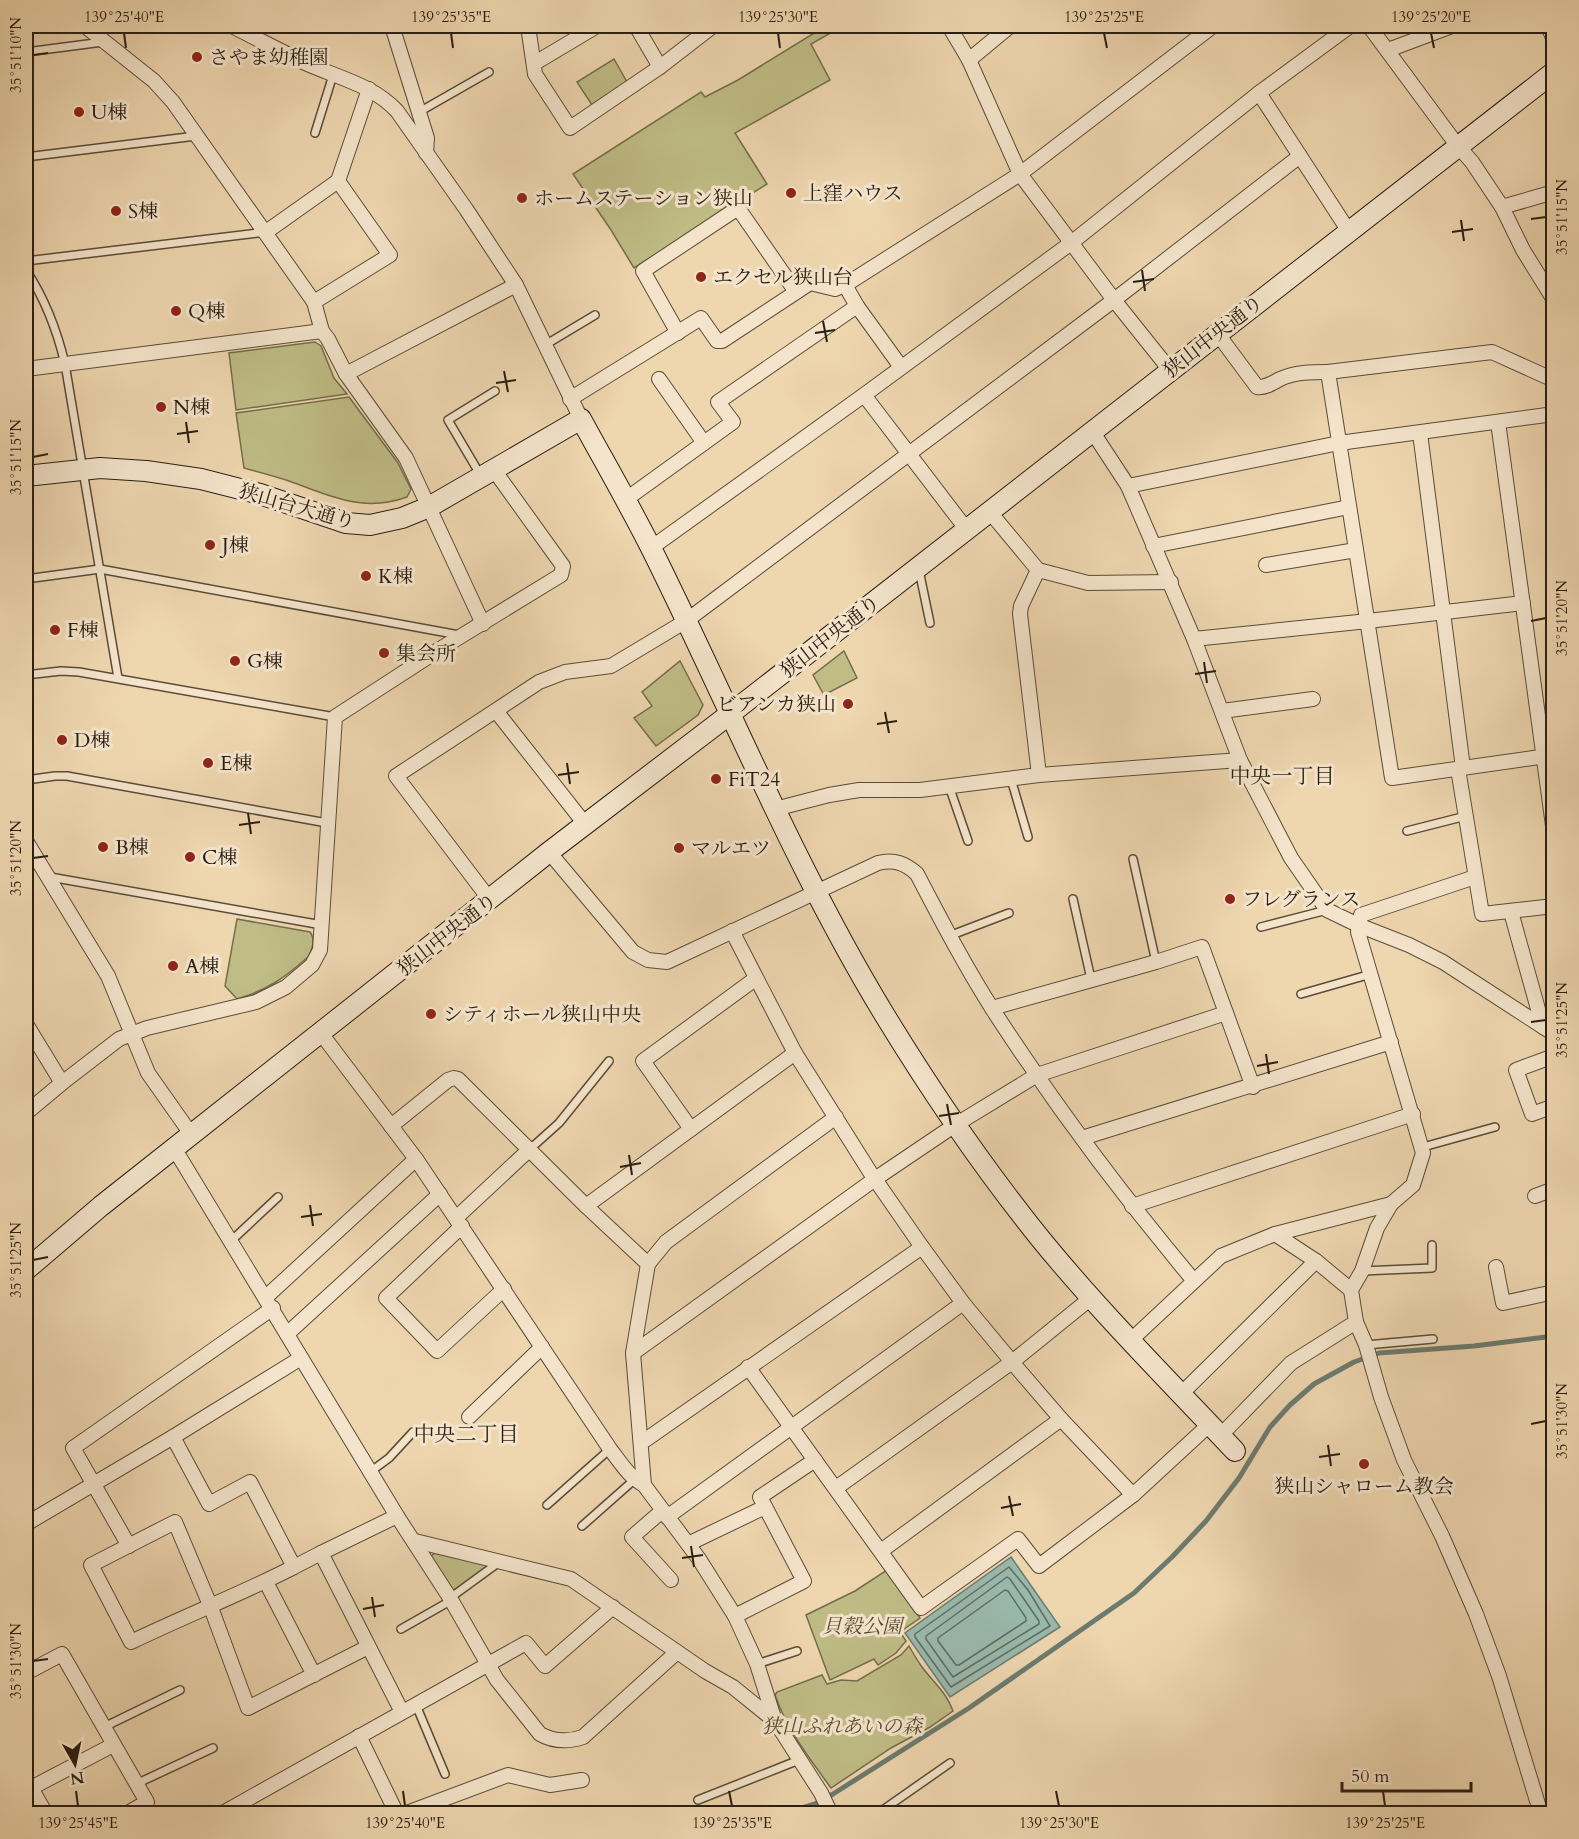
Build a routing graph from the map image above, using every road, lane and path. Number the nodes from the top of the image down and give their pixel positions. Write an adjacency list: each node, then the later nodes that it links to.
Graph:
1 (85, 26): 16 (street)
2 (232, 26): 24 (street)
3 (392, 26): 27 (street)
4 (528, 26): 20 (street)
5 (597, 26): 20 (street)
6 (636, 26): 21 (street)
7 (713, 26): 21 (street)
8 (949, 26): 19 (street)
9 (1010, 26): 19 (street)
10 (1213, 26): 34 (street)
11 (1350, 26): 26 (street)
12 (1369, 26): 17 (street)
13 (1452, 26): 17 (street)
14 (1548, 26): 15 (street)
15 (1554, 40)
16 (105, 42): 18 (lane); 29 (street)
17 (1388, 50): 30 (street)
18 (26, 52)
19 (969, 60): 34 (street)
20 (535, 63): 21 (street)
21 (660, 68)
22 (489, 72): 27 (lane)
23 (1554, 72): 30 (street, 狭山中央通り)
24 (333, 75): 25 (street); 28 (lane)
25 (369, 89): 31 (street); 35 (street)
26 (1259, 93): 32 (street); 40 (street)
27 (419, 112): 31 (street)
28 (315, 133)
29 (196, 136): 33 (lane); 39 (street)
30 (1457, 145): 37 (street); 38 (street, 狭山中央通り)
31 (426, 153): 43 (street)
32 (1300, 156): 38 (street); 46 (street)
33 (26, 157)
34 (1020, 174): 40 (street); 44 (street)
35 (338, 181): 39 (street); 48 (street)
36 (1554, 192): 37 (street)
37 (1502, 207): 47 (street)
38 (1348, 230): 53 (street, 狭山中央通り)
39 (266, 232): 41 (lane); 48 (street)
40 (1071, 243): 46 (street); 56 (street)
41 (26, 261)
42 (26, 270): 55 (lane)
43 (516, 285): 54 (street); 60 (street)
44 (845, 285): 45 (street); 49 (street)
45 (796, 292): 52 (street); 52 (street)
46 (1114, 300): 58 (street); 73 (street)
47 (1554, 300)
48 (314, 302): 51 (street)
49 (857, 306): 56 (street); 71 (street)
50 (595, 315): 54 (lane)
51 (322, 331): 55 (street); 60 (street)
52 (678, 333): 65 (street)
53 (1217, 333): 58 (street, 狭山中央通り); 59 (street)
54 (545, 345): 65 (street)
55 (65, 364): 57 (street); 74 (lane)
56 (901, 368): 64 (street)
57 (26, 369)
58 (1170, 370): 69 (street, 狭山中央通り)
59 (1328, 372): 62 (street); 72 (street)
60 (346, 374): 79 (street)
61 (659, 379): 71 (street)
62 (1554, 380)
63 (495, 391): 75 (lane)
64 (864, 395): 73 (street); 84 (street)
65 (570, 399): 67 (street)
66 (1554, 414): 68 (street)
67 (581, 419): 75 (street, 狭山台大通り); 78 (street)
68 (1498, 422): 70 (street); 92 (street)
69 (1092, 431): 77 (street); 81 (street, 狭山中央通り)
70 (1420, 433): 72 (street); 93 (street)
71 (704, 443): 78 (street)
72 (1339, 443): 77 (street); 80 (street)
73 (908, 454): 82 (street); 94 (street)
74 (82, 469): 76 (street, 狭山台大通り); 79 (street, 狭山台大通り); 88 (lane)
75 (488, 473): 79 (street, 狭山台大通り); 97 (street)
76 (26, 477)
77 (1128, 486): 83 (street)
78 (625, 500): 84 (street)
79 (429, 507): 97 (street)
80 (1349, 507): 83 (street); 85 (street)
81 (989, 511): 82 (street, 狭山中央通り); 89 (street)
82 (967, 530): 87 (street, 狭山中央通り)
83 (1153, 546): 91 (street)
84 (651, 548): 94 (street)
85 (1356, 550): 86 (street); 95 (street)
86 (1266, 565)
87 (919, 567): 96 (lane); 105 (street, 狭山中央通り)
88 (100, 569): 90 (lane); 98 (lane); 101 (lane)
89 (1038, 570): 91 (street); 110 (street)
90 (26, 579)
91 (1171, 582): 99 (street)
92 (1523, 603): 93 (street); 107 (street)
93 (1444, 613): 95 (street); 109 (street)
94 (686, 621): 103 (street); 105 (street)
95 (1368, 621): 99 (street); 109 (street)
96 (930, 623)
97 (483, 624): 98 (street)
98 (462, 636): 106 (street)
99 (1194, 639): 104 (street)
100 (26, 675): 101 (lane)
101 (118, 678): 106 (lane)
102 (1313, 699): 104 (street)
103 (496, 711): 117 (street); 129 (street)
104 (1222, 711): 108 (street)
105 (730, 714): 114 (street); 117 (street, 狭山中央通り)
106 (334, 717): 116 (street)
107 (1549, 755): 109 (street); 119 (street)
108 (1240, 760): 110 (street); 131 (street)
109 (1460, 768): 115 (street)
110 (1039, 775): 111 (street)
111 (1011, 779): 113 (street); 120 (lane)
112 (26, 780): 116 (lane)
113 (949, 786): 114 (street); 122 (lane)
114 (776, 809): 127 (street)
115 (1466, 816): 118 (lane); 126 (street)
116 (327, 824): 134 (street)
117 (585, 824): 123 (street, 狭山中央通り)
118 (1407, 831)
119 (1554, 833)
120 (1028, 837)
121 (26, 840): 125 (street)
122 (968, 841)
123 (549, 852): 129 (street, 狭山中央通り); 137 (street)
124 (1133, 859): 139 (lane)
125 (47, 877): 134 (lane); 149 (street)
126 (1475, 878): 132 (street); 135 (street)
127 (817, 892): 137 (street); 138 (street); 161 (street)
128 (1072, 899): 142 (lane)
129 (490, 900): 148 (street, 狭山中央通り)
130 (1554, 906): 132 (street)
131 (1327, 910): 135 (street); 136 (lane)
132 (1511, 912): 147 (street)
133 (1009, 913): 138 (lane)
134 (322, 925): 149 (street)
135 (1358, 925): 140 (street); 147 (street)
136 (1262, 927)
137 (732, 931): 141 (street)
138 (949, 936): 144 (street)
139 (1156, 962): 142 (street); 145 (street)
140 (1371, 974): 143 (lane); 150 (street)
141 (755, 978): 151 (street); 164 (street)
142 (1091, 979): 144 (street)
143 (1301, 994)
144 (992, 1008): 154 (street)
145 (1226, 1012): 154 (street); 156 (street)
146 (26, 1024): 155 (street)
147 (1548, 1031)
148 (320, 1032): 162 (street); 165 (street, 狭山中央通り)
149 (131, 1034): 155 (street); 165 (street)
150 (1391, 1042): 156 (street); 159 (street)
151 (795, 1053): 160 (street); 164 (street)
152 (1554, 1056): 157 (street)
153 (609, 1061): 169 (lane)
154 (1036, 1075): 161 (street); 166 (street)
155 (62, 1083): 158 (street)
156 (1253, 1087): 166 (street)
157 (1554, 1106)
158 (26, 1113)
159 (1413, 1114): 167 (street); 178 (street)
160 (836, 1117): 171 (street); 185 (street)
161 (955, 1125): 171 (street); 193 (street)
162 (391, 1126): 169 (street); 170 (street)
163 (1495, 1127): 167 (lane)
164 (691, 1129): 177 (street)
165 (191, 1134): 168 (street, 狭山中央通り)
166 (1082, 1138): 178 (street)
167 (1423, 1147): 176 (street)
168 (174, 1148): 181 (street); 187 (street, 狭山中央通り)
169 (531, 1149): 177 (street); 179 (street)
170 (416, 1159): 173 (street); 194 (street)
171 (876, 1179): 183 (street); 202 (street)
172 (1554, 1189): 174 (street)
173 (440, 1194): 179 (street); 197 (street)
174 (1534, 1196)
175 (278, 1197): 181 (lane)
176 (1391, 1204): 180 (street); 188 (street)
177 (586, 1206): 185 (street)
178 (1132, 1206): 189 (street)
179 (459, 1222): 190 (street); 190 (street)
180 (1275, 1234): 184 (street); 189 (street)
181 (231, 1241): 194 (street)
182 (1432, 1245): 188 (lane)
183 (922, 1247): 195 (street); 205 (street)
184 (1316, 1261): 191 (street); 206 (street)
185 (648, 1264): 202 (street)
186 (1496, 1267): 192 (street)
187 (26, 1270)
188 (1362, 1271): 191 (street)
189 (1194, 1281): 199 (street)
190 (504, 1289): 201 (street)
191 (1351, 1290): 196 (street)
192 (1554, 1293)
193 (1091, 1298): 199 (street); 204 (street)
194 (269, 1303): 197 (street); 219 (street)
195 (963, 1303): 204 (street); 209 (street)
196 (1356, 1322): 200 (street); 210 (street)
197 (287, 1334): 203 (street)
198 (1433, 1339): 200 (lane)
199 (1130, 1341): 206 (street)
200 (1366, 1345): 271 (street)
201 (542, 1347): 207 (street); 214 (street)
202 (633, 1353): 213 (street)
203 (301, 1358): 212 (street); 217 (street)
204 (1012, 1362): 208 (street); 220 (street)
205 (748, 1367): 209 (street); 213 (street)
206 (1180, 1395): 210 (street)
207 (469, 1417)
208 (1061, 1419): 221 (street); 231 (street)
209 (790, 1426): 216 (street); 224 (street)
210 (1215, 1430): 215 (street); 221 (street)
211 (413, 1432): 217 (lane)
212 (172, 1437): 219 (street); 234 (street)
213 (641, 1443): 218 (street)
214 (610, 1449): 218 (street); 222 (lane)
215 (1235, 1451)
216 (814, 1460): 220 (street); 223 (street)
217 (370, 1472): 225 (street)
218 (639, 1483): 224 (street); 227 (lane)
219 (93, 1484): 226 (street); 230 (street)
220 (836, 1488): 231 (street)
221 (1133, 1495): 231 (street)
222 (547, 1506)
223 (765, 1507): 229 (street); 240 (street)
224 (664, 1514): 229 (street); 235 (street)
225 (397, 1516): 228 (street); 232 (street)
226 (26, 1524)
227 (582, 1526)
228 (415, 1541): 233 (street); 237 (street)
229 (688, 1544): 240 (street)
230 (129, 1546): 238 (street); 238 (street)
231 (881, 1551)
232 (321, 1553): 234 (street); 242 (street)
233 (498, 1563): 237 (lane); 239 (street)
234 (294, 1567): 236 (street)
235 (670, 1580)
236 (266, 1581): 238 (street); 248 (street)
237 (451, 1599): 241 (lane); 245 (street)
238 (210, 1605): 248 (street)
239 (613, 1607): 244 (street); 245 (street)
240 (735, 1616): 246 (street)
241 (400, 1629)
242 (368, 1647): 248 (street); 251 (street)
243 (797, 1651): 246 (lane)
244 (677, 1652): 245 (street); 252 (street)
245 (488, 1664): 250 (street)
246 (757, 1664): 252 (street)
247 (26, 1673): 253 (street)
248 (314, 1675)
249 (180, 1690): 253 (lane)
250 (415, 1704): 251 (street); 259 (lane)
251 (402, 1712): 254 (street)
252 (775, 1721): 257 (street)
253 (104, 1727): 255 (street)
254 (359, 1736): 267 (street); 268 (street)
255 (113, 1745): 261 (street); 262 (street)
256 (213, 1748): 262 (lane)
257 (799, 1760): 263 (lane); 264 (street)
258 (950, 1763): 270 (lane)
259 (445, 1774)
260 (582, 1780): 269 (street)
261 (28, 1783): 265 (street)
262 (136, 1784): 266 (street)
263 (698, 1800)
264 (826, 1803)
265 (46, 1814)
266 (126, 1814)
267 (221, 1814)
268 (397, 1814)
269 (404, 1814)
270 (877, 1814)
271 (1541, 1814)

